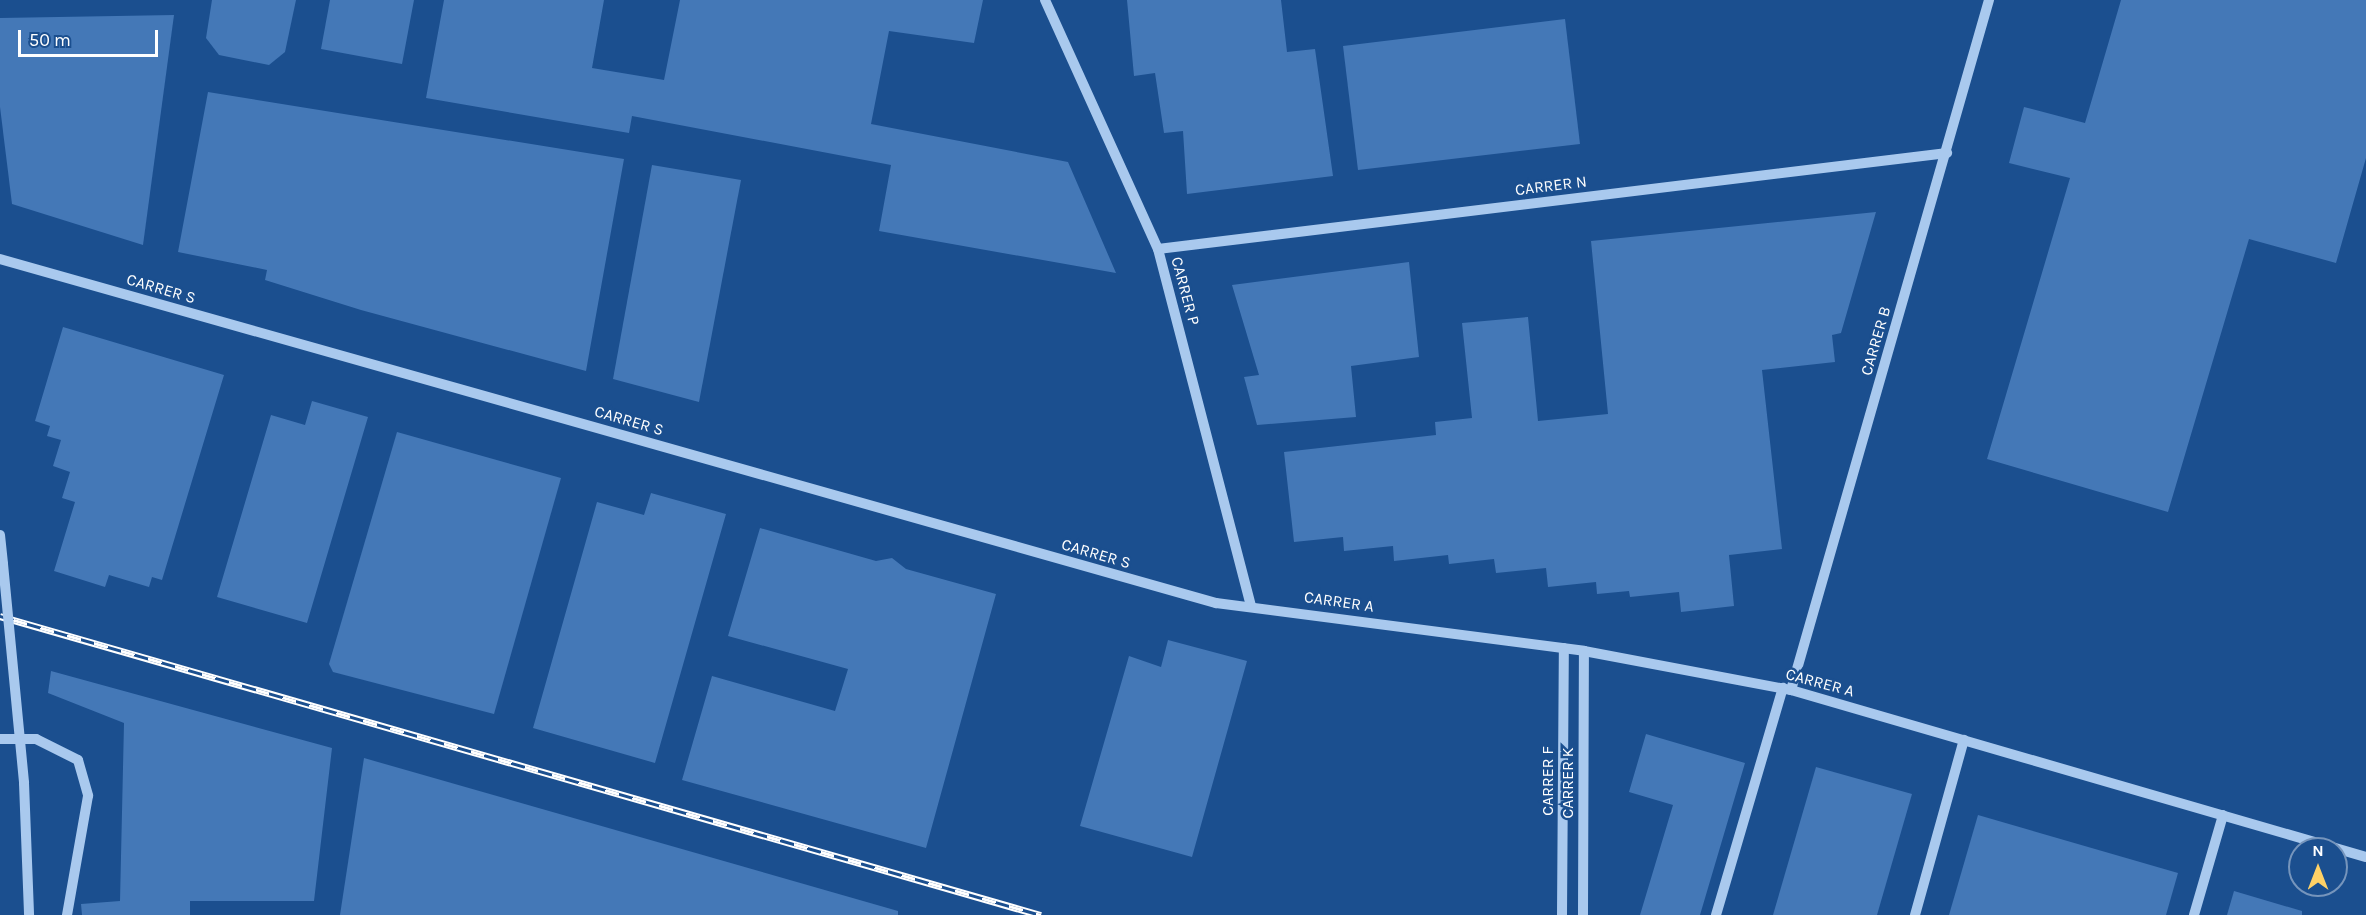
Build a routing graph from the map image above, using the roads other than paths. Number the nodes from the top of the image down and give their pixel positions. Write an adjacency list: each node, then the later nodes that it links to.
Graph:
1 (1046, 0): 4 (street, CARRER P)
2 (1989, 0): 3 (street, CARRER B)
3 (1947, 153): 4 (street, CARRER N); 10 (street, CARRER B)
4 (1158, 249): 7 (street, CARRER P)
5 (0, 259): 7 (street, CARRER S)
6 (0, 534): 15 (street, bridge)
7 (1251, 605): 8 (street, CARRER A)
8 (1564, 648): 9 (street, CARRER A); 17 (street, CARRER F)
9 (1584, 651): 10 (street, CARRER A); 18 (street, CARRER K)
10 (1787, 689): 12 (street, CARRER A); 19 (street, CARRER B)
11 (0, 739): 16 (street)
12 (1964, 740): 13 (street, CARRER A); 20 (street)
13 (2223, 815): 14 (street, CARRER A); 21 (street)
14 (2366, 857)
15 (29, 915)
16 (66, 915)
17 (1562, 915)
18 (1583, 915)
19 (1716, 915)
20 (1915, 915)
21 (2194, 915)

